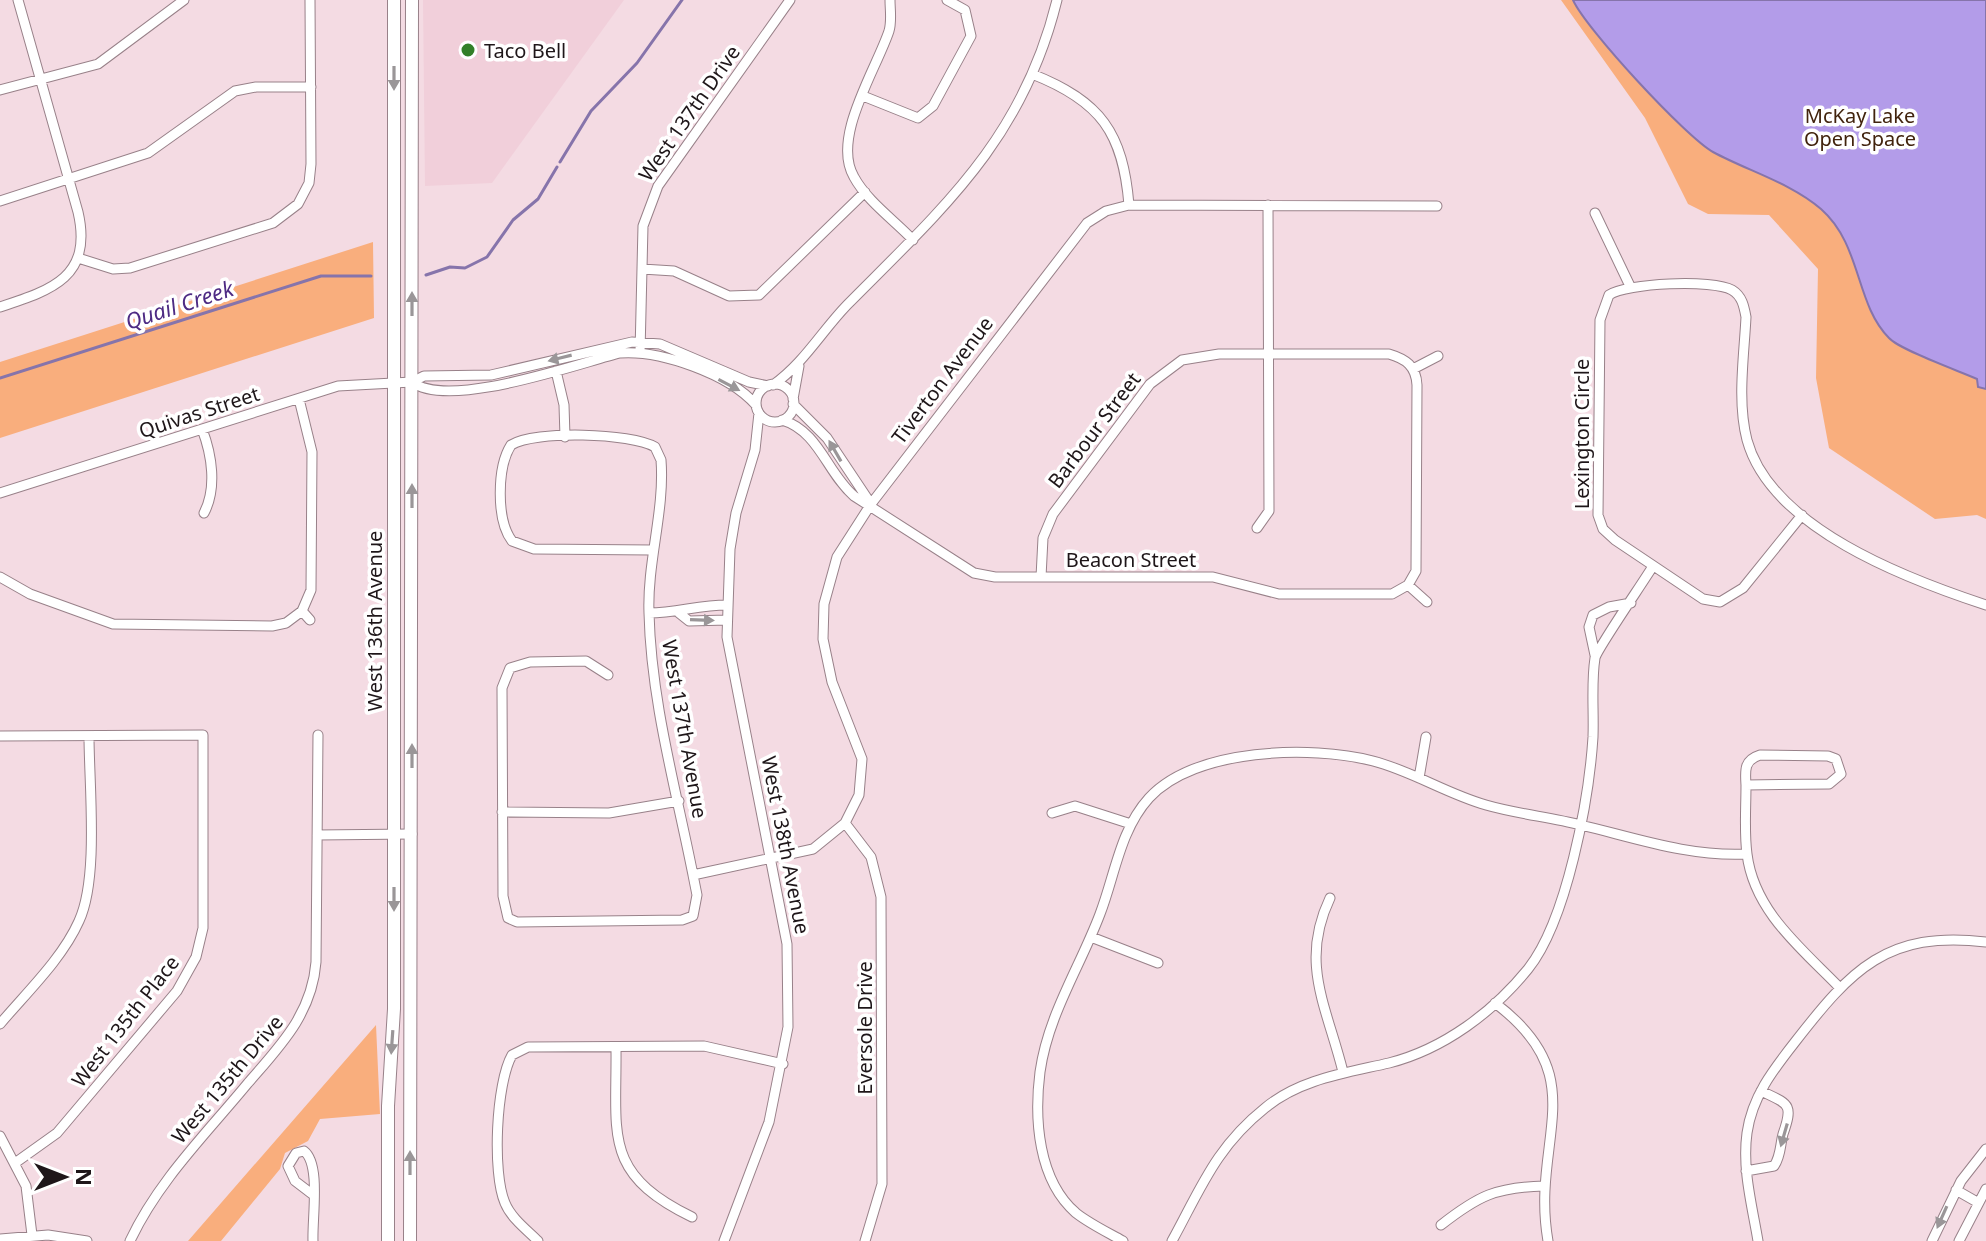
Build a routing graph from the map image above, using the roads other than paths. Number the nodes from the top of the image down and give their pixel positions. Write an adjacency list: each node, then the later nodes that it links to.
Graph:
1 (18, 0): 11 (street)
2 (184, 0): 11 (street)
3 (310, 0): 12 (street)
4 (394, 0): 34 (main road, West 136th Avenue, one-way to 34)
5 (412, 0): 33 (main road, West 136th Avenue, one-way to 5)
6 (790, 0): 24 (street, West 137th Drive)
7 (890, 0): 14 (street)
8 (947, 0): 14 (street)
9 (1057, 0): 10 (street)
10 (1032, 74): 18 (street); 22 (street)
11 (39, 80): 13 (street); 15 (street)
12 (311, 87): 15 (street); 23 (street)
13 (0, 90)
14 (863, 96): 16 (street)
15 (67, 180): 17 (street); 23 (street)
16 (865, 192): 22 (street); 24 (street)
17 (0, 201)
18 (1129, 205): 19 (street, Tiverton Avenue); 44 (street, Tiverton Avenue)
19 (1268, 205): 20 (street, Tiverton Avenue); 28 (street)
20 (1437, 206)
21 (1595, 213): 25 (street)
22 (913, 240): 30 (street)
23 (78, 258): 26 (street)
24 (642, 269): 27 (street, West 137th Drive)
25 (1630, 286): 46 (street); 49 (street, Lexington Circle)
26 (0, 307)
27 (641, 347): 32 (street, Quivas Street); 33 (street, Quivas Street, one-way to 33); 35 (street, Quivas Street); 38 (street, Quivas Street, one-way to 38)
28 (1268, 355): 31 (street, Barbour Street); 47 (street); 50 (street, Barbour Street)
29 (1438, 356): 31 (street)
30 (800, 363): 35 (street); 37 (street)
31 (1413, 369): 52 (street)
32 (556, 371): 33 (street, Quivas Street); 41 (street)
33 (412, 382): 34 (street, Quivas Street); 76 (main road, West 136th Avenue, one-way to 33)
34 (394, 383): 36 (street, Quivas Street); 78 (main road, West 136th Avenue)
35 (770, 385): 37 (street); 38 (street)
36 (299, 399): 40 (street, Quivas Street); 57 (street)
37 (793, 402): 39 (street); 44 (street, Beacon Street, one-way to 37)
38 (757, 409): 39 (street); 42 (street, West 138th Avenue)
39 (779, 421): 42 (street, West 138th Avenue); 44 (street, Beacon Street)
40 (202, 429): 43 (street, Quivas Street); 45 (street)
41 (565, 437): 48 (street, West 137th Avenue); 48 (street)
42 (755, 450): 55 (street, West 138th Avenue)
43 (0, 493)
44 (871, 504): 50 (street, Beacon Street); 73 (street, Tiverton Avenue)
45 (204, 513)
46 (1802, 515): 49 (street, Lexington Circle); 56 (street)
47 (1257, 528)
48 (652, 550): 58 (street, West 137th Avenue)
49 (1653, 566): 54 (street)
50 (1041, 577): 52 (street, Beacon Street)
51 (1, 579): 57 (street)
52 (1408, 585): 53 (street)
53 (1427, 602)
54 (1631, 603): 62 (street); 62 (street)
55 (727, 605): 59 (street); 61 (street, West 138th Avenue)
56 (1986, 605)
57 (302, 611): 60 (street)
58 (649, 613): 59 (street); 70 (street, West 137th Avenue)
59 (679, 613): 61 (street, one-way to 61)
60 (310, 620)
61 (727, 620): 80 (street, West 138th Avenue)
62 (1595, 655): 75 (street)
63 (608, 675): 71 (street)
64 (318, 735): 77 (street, West 135th Drive)
65 (0, 736): 66 (street)
66 (89, 736): 88 (street); 95 (street, West 135th Place)
67 (1426, 737): 68 (street)
68 (1419, 778): 74 (street); 75 (street)
69 (1746, 785): 69 (street); 79 (street)
70 (679, 801): 71 (street); 81 (street, West 137th Avenue)
71 (502, 812): 81 (street, West 137th Avenue)
72 (1052, 813): 74 (street)
73 (845, 823): 80 (street, Tiverton Avenue); 113 (street, Eversole Drive)
74 (1131, 824): 83 (street)
75 (1579, 824): 79 (street); 87 (street)
76 (412, 834): 78 (street); 110 (main road, West 136th Avenue, one-way to 76)
77 (317, 835): 78 (street); 107 (street, West 135th Drive)
78 (394, 835): 109 (main road, West 136th Avenue, one-way to 109)
79 (1747, 854): 86 (street)
80 (771, 859): 81 (street, Tiverton Avenue); 90 (street, West 138th Avenue)
81 (693, 875)
82 (1330, 898): 91 (street)
83 (1091, 937): 85 (street); 114 (street)
84 (1986, 942): 86 (street)
85 (1158, 963)
86 (1838, 986): 92 (street)
87 (1495, 1003): 91 (street); 97 (street)
88 (0, 1024)
89 (616, 1047): 90 (street); 102 (street); 111 (street)
90 (783, 1064): 112 (street, West 138th Avenue)
91 (1343, 1072): 115 (street)
92 (1761, 1091): 96 (street); 96 (street, one-way to 96)
93 (0, 1136): 95 (street)
94 (1986, 1149): 99 (street)
95 (15, 1163): 104 (street)
96 (1746, 1171): 117 (street)
97 (1544, 1186): 103 (street); 116 (street)
98 (1986, 1189): 101 (street)
99 (1956, 1190): 101 (street); 118 (street, one-way to 118)
100 (312, 1194): 108 (street)
101 (1977, 1202): 119 (street)
102 (692, 1217)
103 (1441, 1225)
104 (32, 1235): 105 (street); 106 (street)
105 (0, 1239)
106 (87, 1241)
107 (130, 1241)
108 (313, 1241)
109 (388, 1241)
110 (410, 1241)
111 (538, 1241)
112 (724, 1241)
113 (865, 1241)
114 (1123, 1241)
115 (1172, 1241)
116 (1548, 1241)
117 (1758, 1241)
118 (1932, 1241)
119 (1959, 1241)

